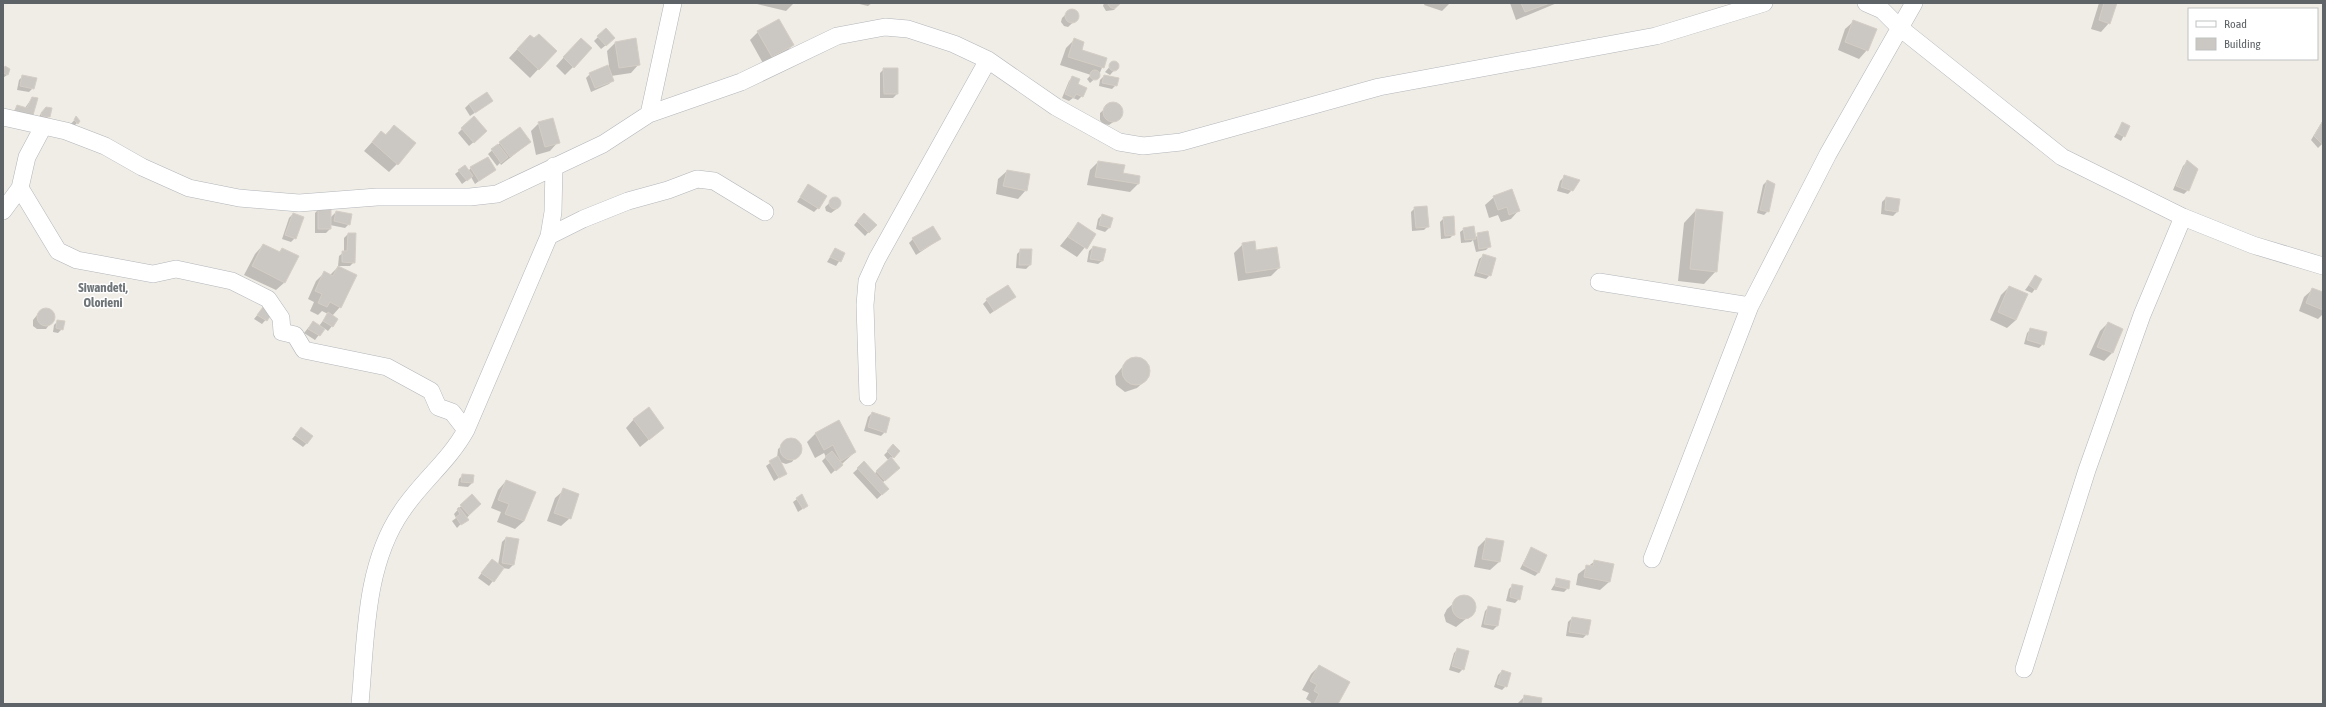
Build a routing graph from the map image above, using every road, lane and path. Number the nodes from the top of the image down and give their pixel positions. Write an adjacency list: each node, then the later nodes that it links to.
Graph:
1 (673, 3): 7 (street)
2 (1764, 3): 6 (street)
3 (1866, 3): 5 (street)
4 (1914, 3): 5 (street)
5 (1900, 28): 14 (street); 18 (street)
6 (988, 60): 7 (street); 19 (street)
7 (649, 114): 10 (street)
8 (3, 117): 9 (street)
9 (43, 127): 10 (street); 11 (street)
10 (554, 166): 15 (street)
11 (20, 188): 12 (street); 20 (street)
12 (3, 211)
13 (765, 212): 15 (street)
14 (2183, 217): 16 (street); 22 (street)
15 (549, 236): 20 (street)
16 (2323, 266)
17 (1600, 282): 18 (street)
18 (1750, 306): 21 (street)
19 (868, 397)
20 (466, 430): 23 (street)
21 (1652, 559)
22 (2024, 669)
23 (360, 704)

